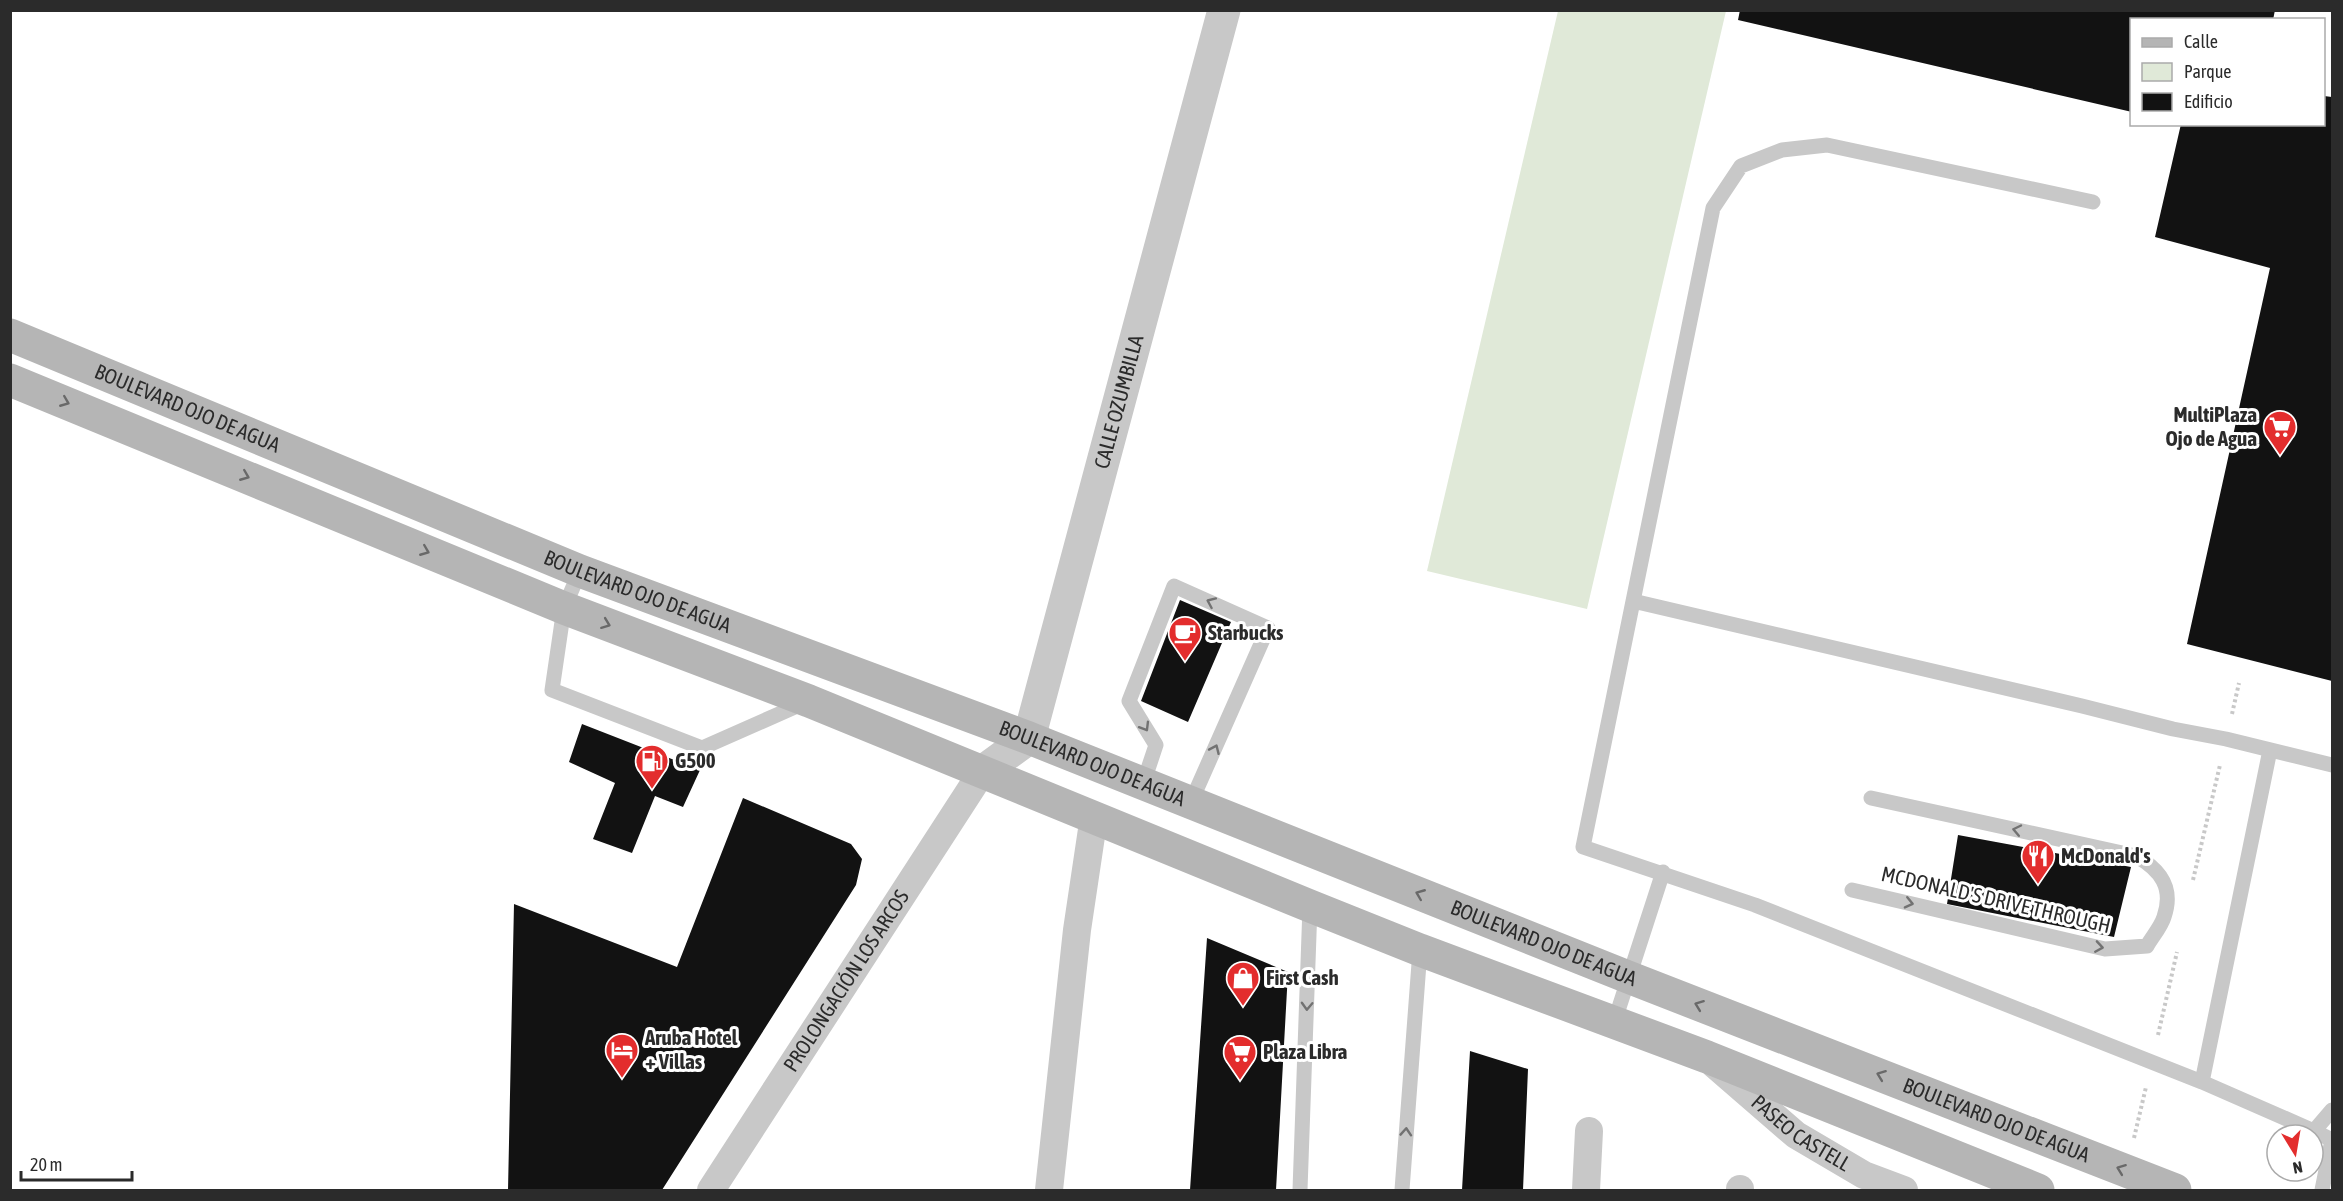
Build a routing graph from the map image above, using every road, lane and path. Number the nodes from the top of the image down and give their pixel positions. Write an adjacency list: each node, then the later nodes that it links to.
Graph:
1 (1224, 10): 9 (street, CALLE OZUMBILLA)
2 (2093, 202): 6 (lane)
3 (10, 335): 5 (main road, BOULEVARD OJO DE AGUA)
4 (10, 380): 7 (main road, BOULEVARD OJO DE AGUA, one-way to 7)
5 (580, 570): 7 (lane); 9 (main road, BOULEVARD OJO DE AGUA)
6 (1633, 601): 10 (lane); 17 (lane)
7 (564, 608): 8 (main road, BOULEVARD OJO DE AGUA, one-way to 8); 8 (lane)
8 (809, 701): 12 (main road, BOULEVARD OJO DE AGUA)
9 (1029, 738): 12 (street); 13 (main road, BOULEVARD OJO DE AGUA)
10 (2271, 750): 11 (lane); 24 (lane)
11 (2332, 765)
12 (982, 772): 16 (main road, BOULEVARD OJO DE AGUA); 31 (street, PROLONGACIÓN LOS ARCOS)
13 (1143, 784): 15 (main road, BOULEVARD OJO DE AGUA); 15 (lane, one-way to 13)
14 (1871, 798): 18 (lane, MCDONALD'S DRIVE THROUGH, one-way to 14)
15 (1191, 802): 21 (main road, BOULEVARD OJO DE AGUA, one-way to 15)
16 (1094, 816): 19 (main road, BOULEVARD OJO DE AGUA); 32 (street)
17 (1663, 872): 21 (lane); 24 (lane)
18 (1852, 890)
19 (1310, 906): 20 (main road, BOULEVARD OJO DE AGUA); 33 (lane, one-way to 33)
20 (1420, 950): 22 (main road, BOULEVARD OJO DE AGUA); 34 (lane, one-way to 20)
21 (1628, 977): 22 (lane); 38 (main road, BOULEVARD OJO DE AGUA, one-way to 21)
22 (1614, 1023): 23 (main road, BOULEVARD OJO DE AGUA)
23 (1707, 1057): 36 (street, PASEO CASTELL); 37 (main road, BOULEVARD OJO DE AGUA)
24 (2202, 1082): 26 (lane)
25 (2332, 1110): 27 (lane)
26 (2296, 1123)
27 (2321, 1123)
28 (1589, 1131): 35 (street)
29 (2325, 1136): 30 (lane)
30 (2331, 1155): 39 (lane)
31 (711, 1191)
32 (1048, 1191)
33 (1300, 1191)
34 (1402, 1191)
35 (1586, 1191)
36 (1904, 1191)
37 (2038, 1191)
38 (2175, 1191)
39 (2322, 1191)

